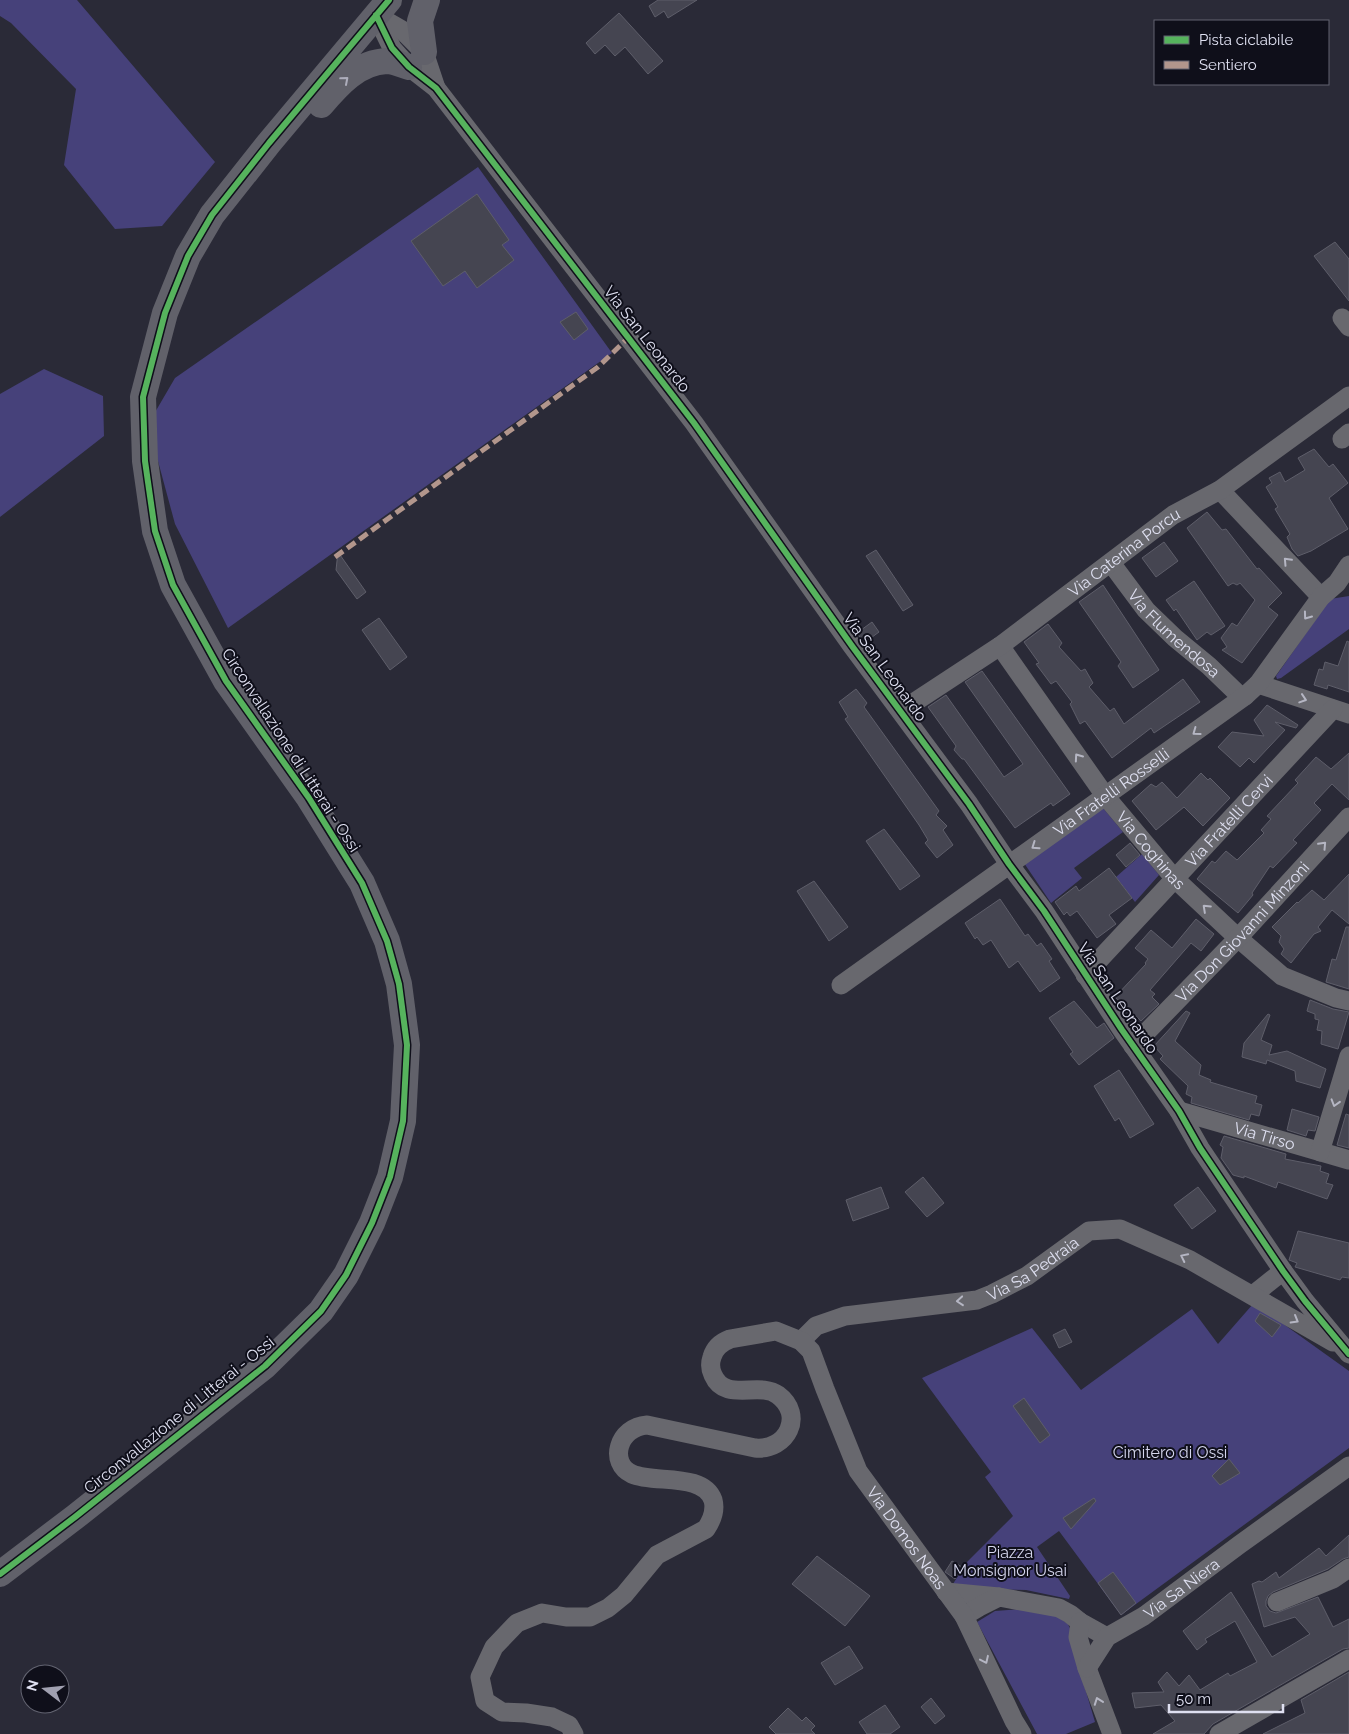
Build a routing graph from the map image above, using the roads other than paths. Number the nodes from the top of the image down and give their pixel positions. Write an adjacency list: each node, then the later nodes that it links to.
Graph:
1 (427, 0): 3 (street)
2 (382, 7): 3 (street, Via San Leonardo); 4 (street, Circonvallazione di Litterai - Ossi)
3 (416, 60): 4 (street, one-way to 3); 13 (street, Via San Leonardo)
4 (269, 143): 34 (street, Circonvallazione di Litterai - Ossi)
5 (1349, 396): 6 (street, Via Caterina Porcu)
6 (1220, 490): 7 (street, Via Caterina Porcu); 10 (street, one-way to 6)
7 (1111, 563): 11 (street, Via Caterina Porcu); 12 (street, Via Flumendosa)
8 (1349, 565): 9 (street, Via Fratelli Rosselli)
9 (1343, 583): 10 (street, Via Fratelli Rosselli)
10 (1320, 597): 12 (street, Via Fratelli Rosselli, one-way to 12)
11 (1000, 646): 13 (street, Via Caterina Porcu); 15 (street, Via Coghinas, one-way to 11)
12 (1252, 690): 14 (street, Via Flumendosa, one-way to 14); 15 (street, Via Fratelli Rosselli, one-way to 15)
13 (901, 711): 17 (street, Via San Leonardo)
14 (1341, 711): 18 (street, Via Fratelli Cervi)
15 (1106, 796): 17 (street, Via Fratelli Rosselli, one-way to 17); 18 (street, Via Coghinas)
16 (1349, 817): 19 (street, Via Don Giovanni Minzoni, one-way to 16)
17 (1009, 864): 20 (street, Via San Leonardo); 21 (street, Via Fratelli Rosselli)
18 (1174, 878): 19 (street, Via Coghinas, one-way to 18); 20 (street, Via Fratelli Cervi)
19 (1238, 938): 22 (street, Via Coghinas); 23 (street, Via Don Giovanni Minzoni)
20 (1084, 974): 23 (street, Via San Leonardo)
21 (841, 985)
22 (1349, 1001)
23 (1133, 1046): 25 (street, Via San Leonardo)
24 (1349, 1056): 26 (street, one-way to 26)
25 (1179, 1111): 26 (street, Via Tirso); 28 (street, Via San Leonardo)
26 (1320, 1152): 27 (street, Via Tirso)
27 (1349, 1160)
28 (1283, 1270): 29 (street); 31 (street, Via San Leonardo)
29 (1253, 1296): 30 (street, Via Sa Pedraia, one-way to 30); 31 (street, Via Sa Pedraia, one-way to 31)
30 (801, 1341): 35 (street, Via Domos Noas); 43 (street)
31 (1347, 1351)
32 (1349, 1466): 40 (street, Via Sa Niera)
33 (1349, 1568): 37 (street)
34 (0, 1574)
35 (946, 1592): 36 (street); 38 (street, Via Domos Noas)
36 (999, 1598): 38 (street); 39 (street)
37 (1277, 1602)
38 (964, 1616): 44 (street, Via Domos Noas, one-way to 44)
39 (1080, 1622): 40 (street); 42 (street)
40 (1107, 1638): 42 (street)
41 (1349, 1659): 46 (street)
42 (1086, 1668): 45 (street, one-way to 42)
43 (574, 1734)
44 (1022, 1734)
45 (1112, 1734)
46 (1219, 1734)

